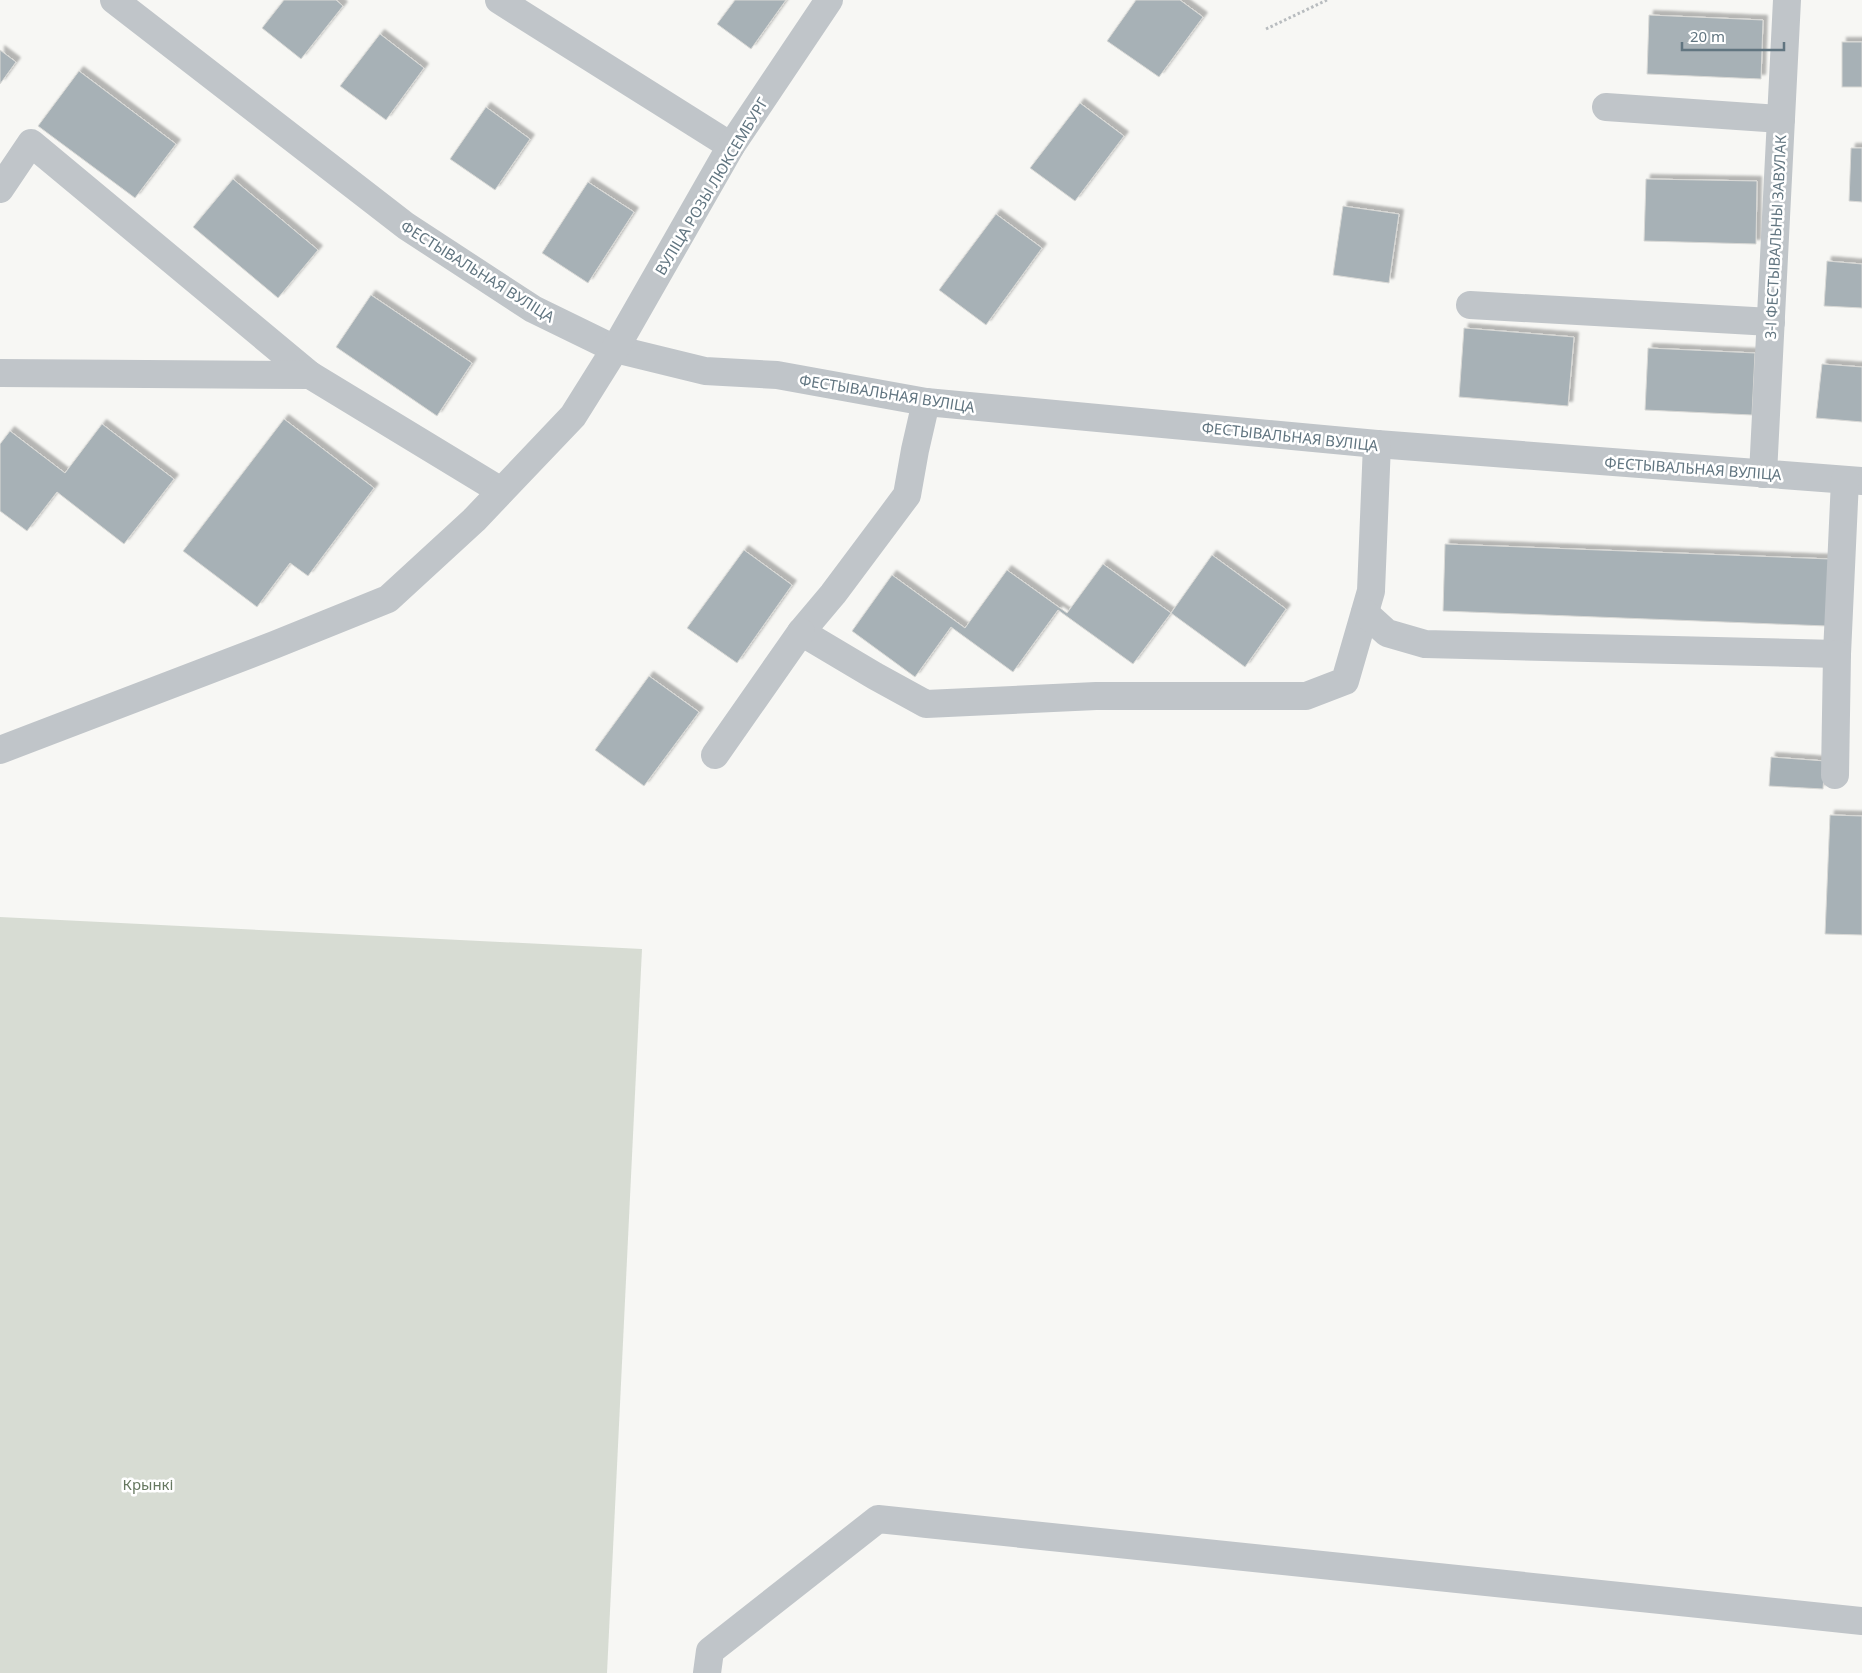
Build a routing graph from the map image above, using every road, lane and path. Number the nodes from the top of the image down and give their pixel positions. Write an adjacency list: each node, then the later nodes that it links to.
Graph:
1 (114, 0): 13 (street, ФЕСТЫВАЛЬНАЯ ВУЛІЦА)
2 (499, 0): 9 (street)
3 (829, 0): 9 (street, ВУЛІЦА РОЗЫ ЛЮКСЕМБУРГ)
4 (1327, 0): 6 (path)
5 (1787, 0): 8 (street, 3-І ФЕСТЫВАЛЬНЫ ЗАВУЛАК)
6 (1266, 29)
7 (1606, 107): 8 (street)
8 (1781, 119): 12 (street, 3-І ФЕСТЫВАЛЬНЫ ЗАВУЛАК)
9 (732, 146): 13 (street, ВУЛІЦА РОЗЫ ЛЮКСЕМБУРГ)
10 (0, 189): 15 (street)
11 (1470, 305): 12 (street)
12 (1771, 322): 18 (street, 3-І ФЕСТЫВАЛЬНЫ ЗАВУЛАК)
13 (615, 349): 16 (street, ФЕСТЫВАЛЬНАЯ ВУЛІЦА); 20 (street, ВУЛІЦА РОЗЫ ЛЮКСЕМБУРГ)
14 (0, 373): 15 (street)
15 (310, 375): 20 (street)
16 (926, 402): 17 (street, ФЕСТЫВАЛЬНАЯ ВУЛІЦА); 22 (street)
17 (1377, 444): 18 (street, ФЕСТЫВАЛЬНАЯ ВУЛІЦА); 21 (street)
18 (1763, 474): 19 (street, ФЕСТЫВАЛЬНАЯ ВУЛІЦА)
19 (1853, 481): 23 (street)
20 (501, 491): 24 (street, ВУЛІЦА РОЗЫ ЛЮКСЕМБУРГ)
21 (1365, 613): 22 (street); 23 (street)
22 (801, 632): 25 (street)
23 (1837, 654): 26 (street)
24 (0, 750)
25 (715, 755)
26 (1835, 775)
27 (1862, 1621): 28 (street)
28 (707, 1673)

